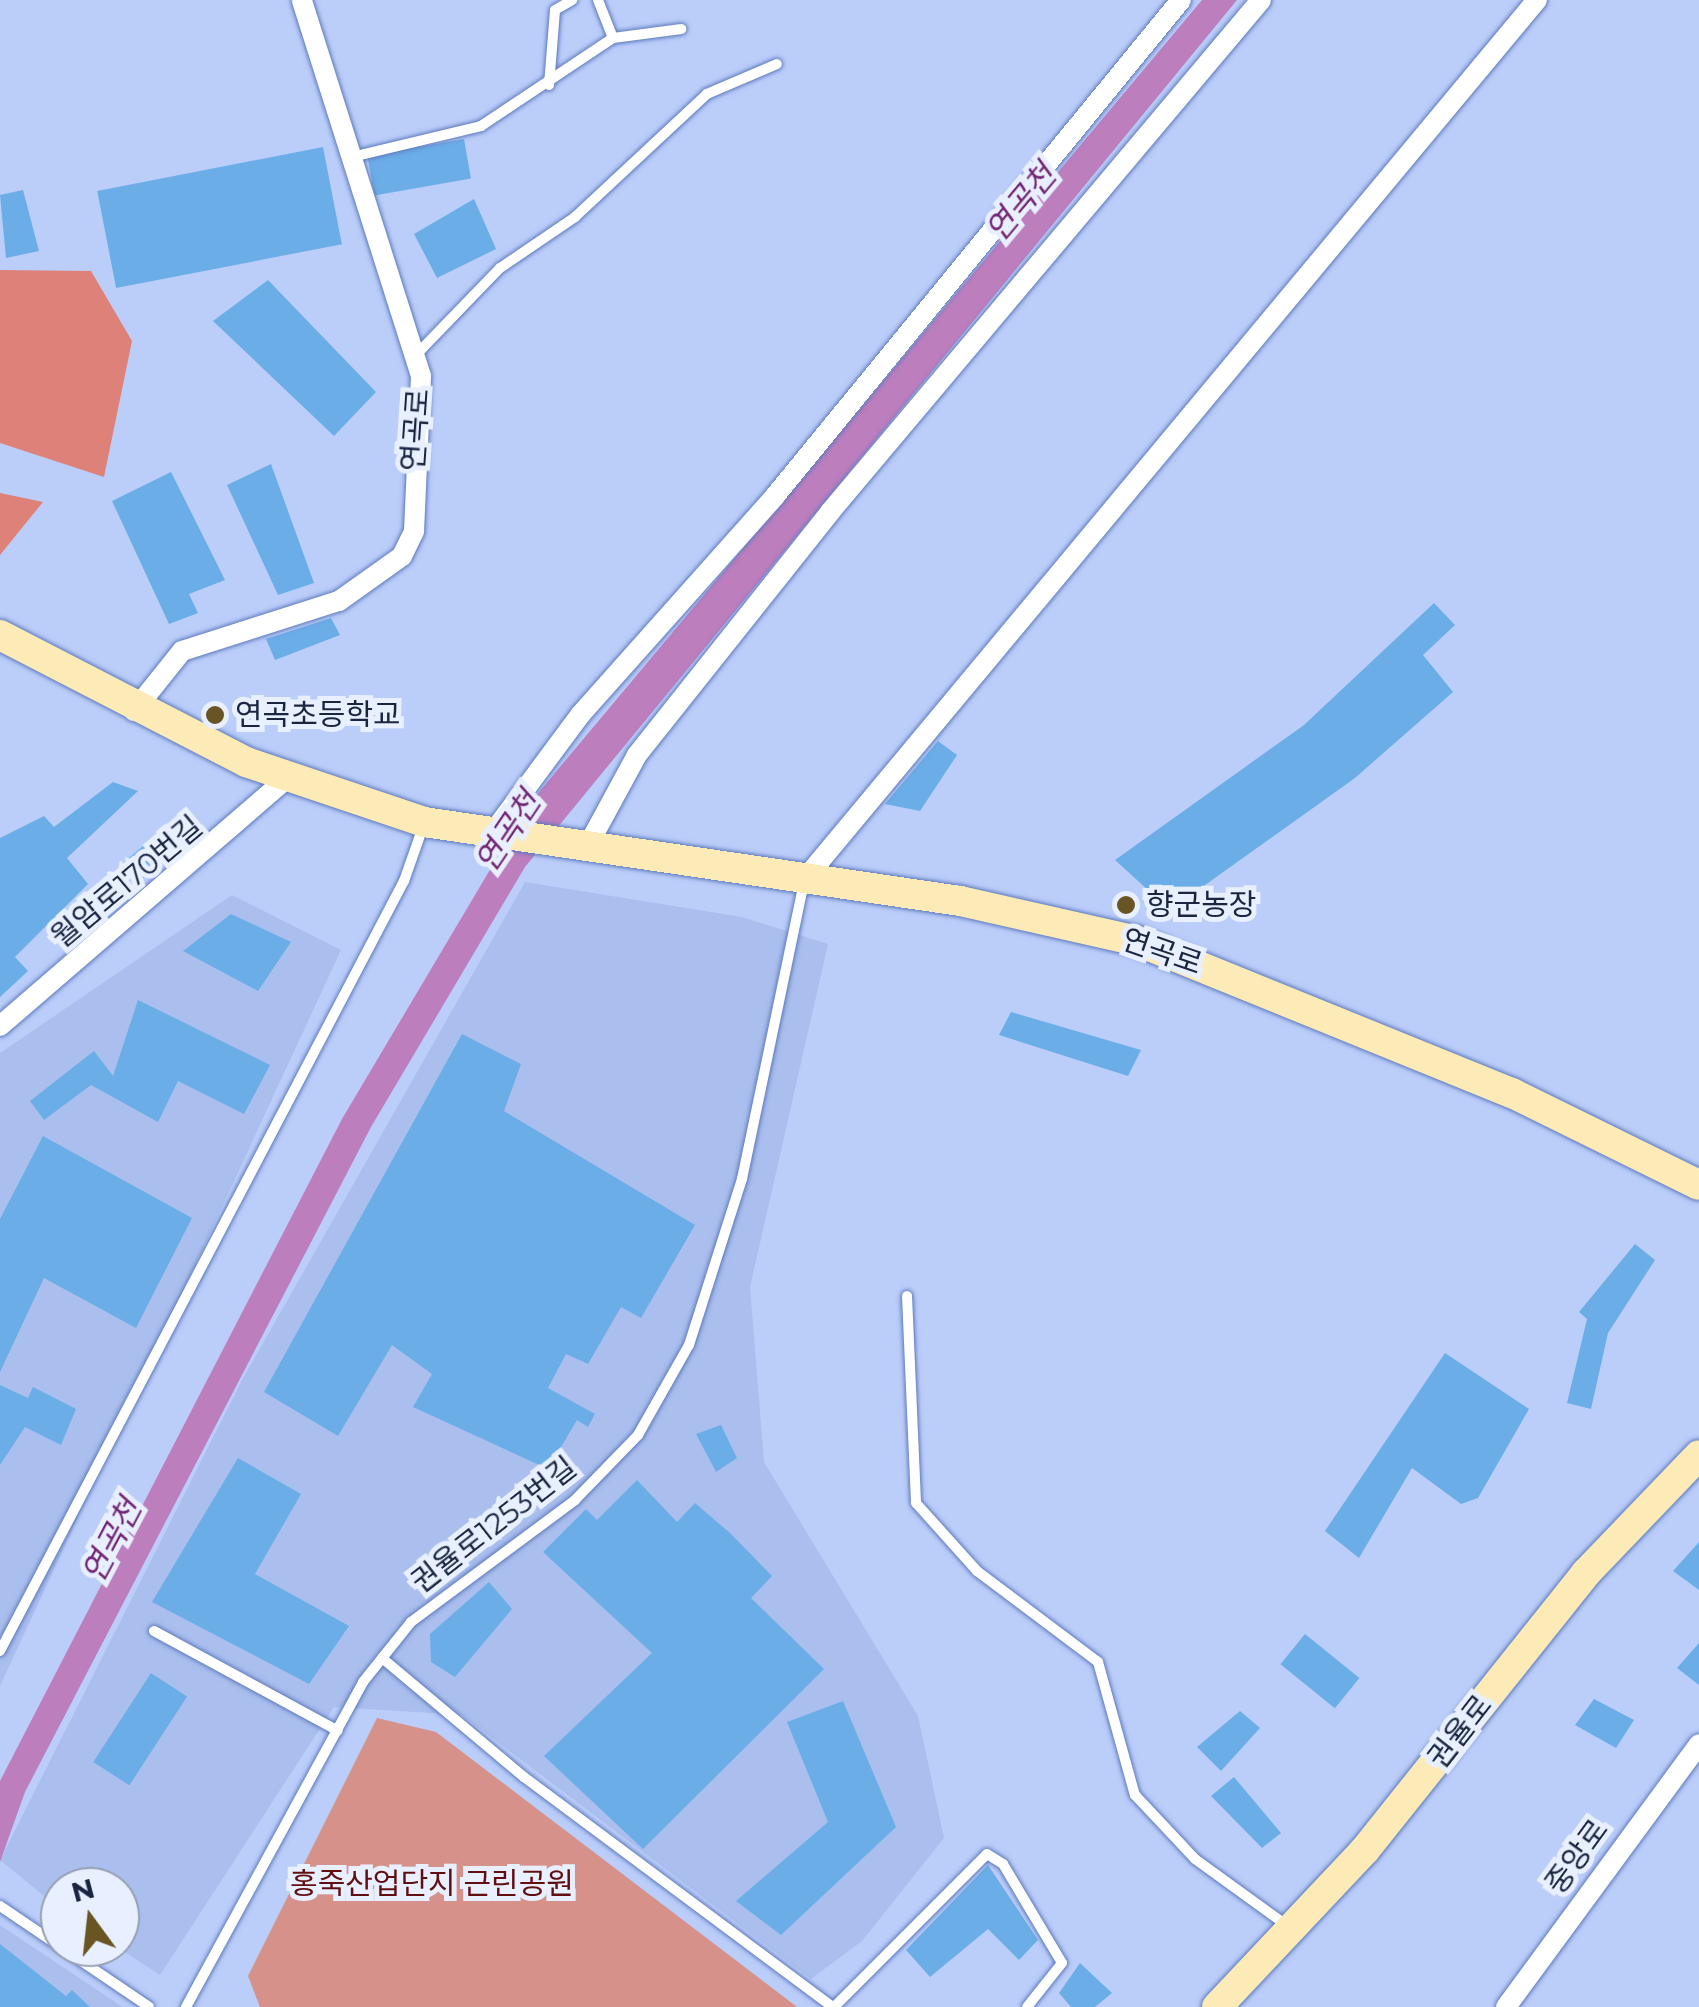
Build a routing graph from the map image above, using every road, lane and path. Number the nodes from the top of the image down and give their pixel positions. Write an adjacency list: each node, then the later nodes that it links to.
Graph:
1 (302, 0): 11 (street, 연곡로)
2 (572, 0): 10 (lane)
3 (598, 0): 8 (lane)
4 (1181, 0): 17 (street)
5 (1261, 0): 18 (street)
6 (1536, 0): 19 (street)
7 (681, 30): 8 (lane)
8 (613, 38): 10 (lane)
9 (777, 64): 12 (lane)
10 (549, 84): 11 (lane)
11 (346, 158): 12 (street, 연곡로)
12 (414, 356): 14 (street, 연곡로)
13 (0, 635): 14 (street)
14 (134, 712): 15 (street)
15 (286, 779): 16 (street); 20 (street, 월암로170번길)
16 (424, 822): 17 (street); 25 (lane)
17 (494, 831): 18 (street, 연곡로)
18 (587, 847): 19 (street, 연곡로)
19 (804, 880): 21 (street, 연곡로); 26 (lane, 권율로1253번길)
20 (0, 1026)
21 (1699, 1185)
22 (907, 1296): 30 (lane)
23 (1699, 1455): 30 (street, 권율로)
24 (154, 1631): 27 (lane)
25 (0, 1651)
26 (382, 1658): 27 (lane, 권율로1253번길); 33 (lane)
27 (338, 1731): 32 (lane, 권율로1253번길)
28 (1699, 1744): 36 (street, 중앙로)
29 (0, 1906): 31 (lane)
30 (1294, 1930): 35 (street, 권율로)
31 (149, 2007)
32 (186, 2007)
33 (833, 2007): 34 (lane)
34 (1027, 2007)
35 (1217, 2007)
36 (1506, 2007)

